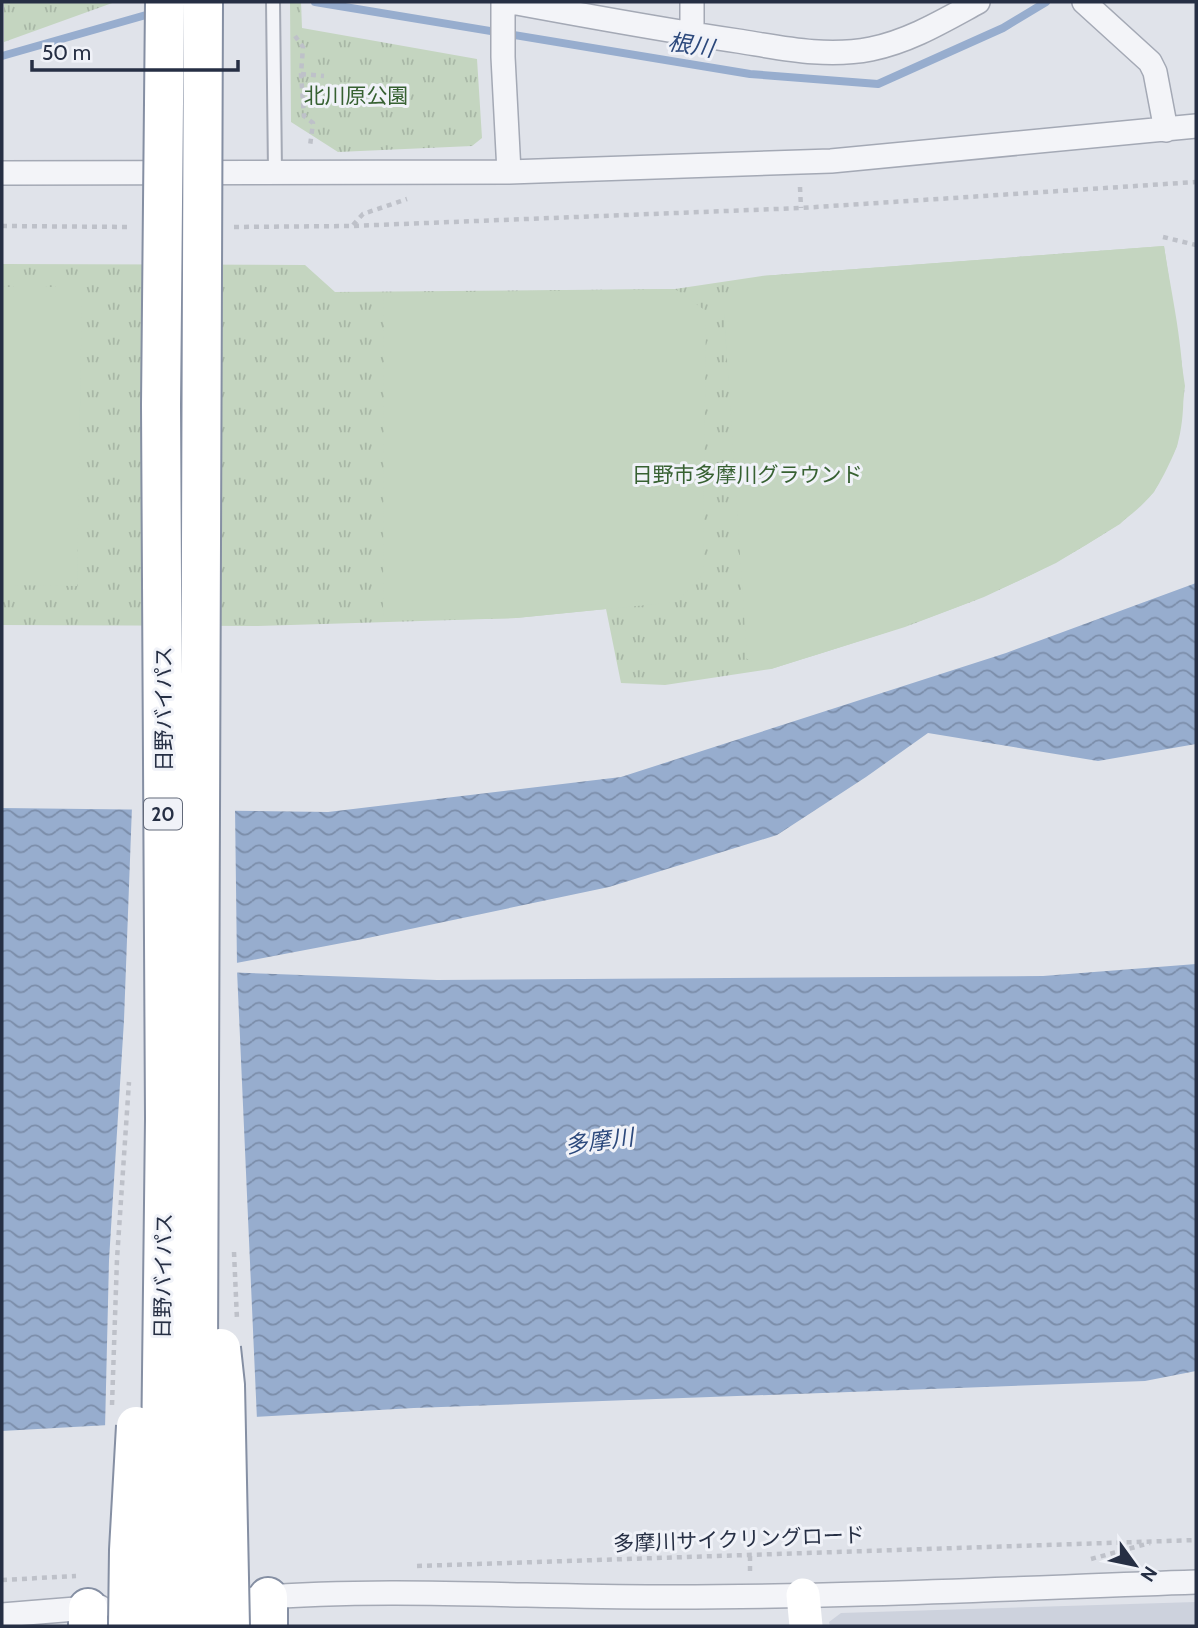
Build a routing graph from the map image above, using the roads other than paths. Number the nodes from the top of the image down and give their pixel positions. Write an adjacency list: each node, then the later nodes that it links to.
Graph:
1 (165, 2): 14 (highway, 日野バイパス / 20, bridge)
2 (203, 2): 14 (highway, 日野バイパス / 20, bridge)
3 (692, 2): 8 (street)
4 (978, 2): 8 (street)
5 (1092, 4): 10 (street)
6 (273, 5): 11 (lane)
7 (506, 6): 8 (street); 12 (street)
8 (692, 34)
9 (1196, 126): 10 (street)
10 (1166, 130): 12 (street)
11 (275, 172): 12 (street); 13 (street)
12 (509, 172)
13 (2, 173)
14 (182, 1118): 20 (highway, bridge); 21 (highway, 日野バイパス / 20, bridge); 22 (highway, 日野バイパス / 20, bridge); 23 (highway, bridge)
15 (1196, 1582): 16 (street)
16 (804, 1611): 17 (street)
17 (268, 1612): 19 (street)
18 (2, 1615): 19 (street)
19 (88, 1617)
20 (128, 1626)
21 (159, 1626)
22 (197, 1626)
23 (230, 1626)

